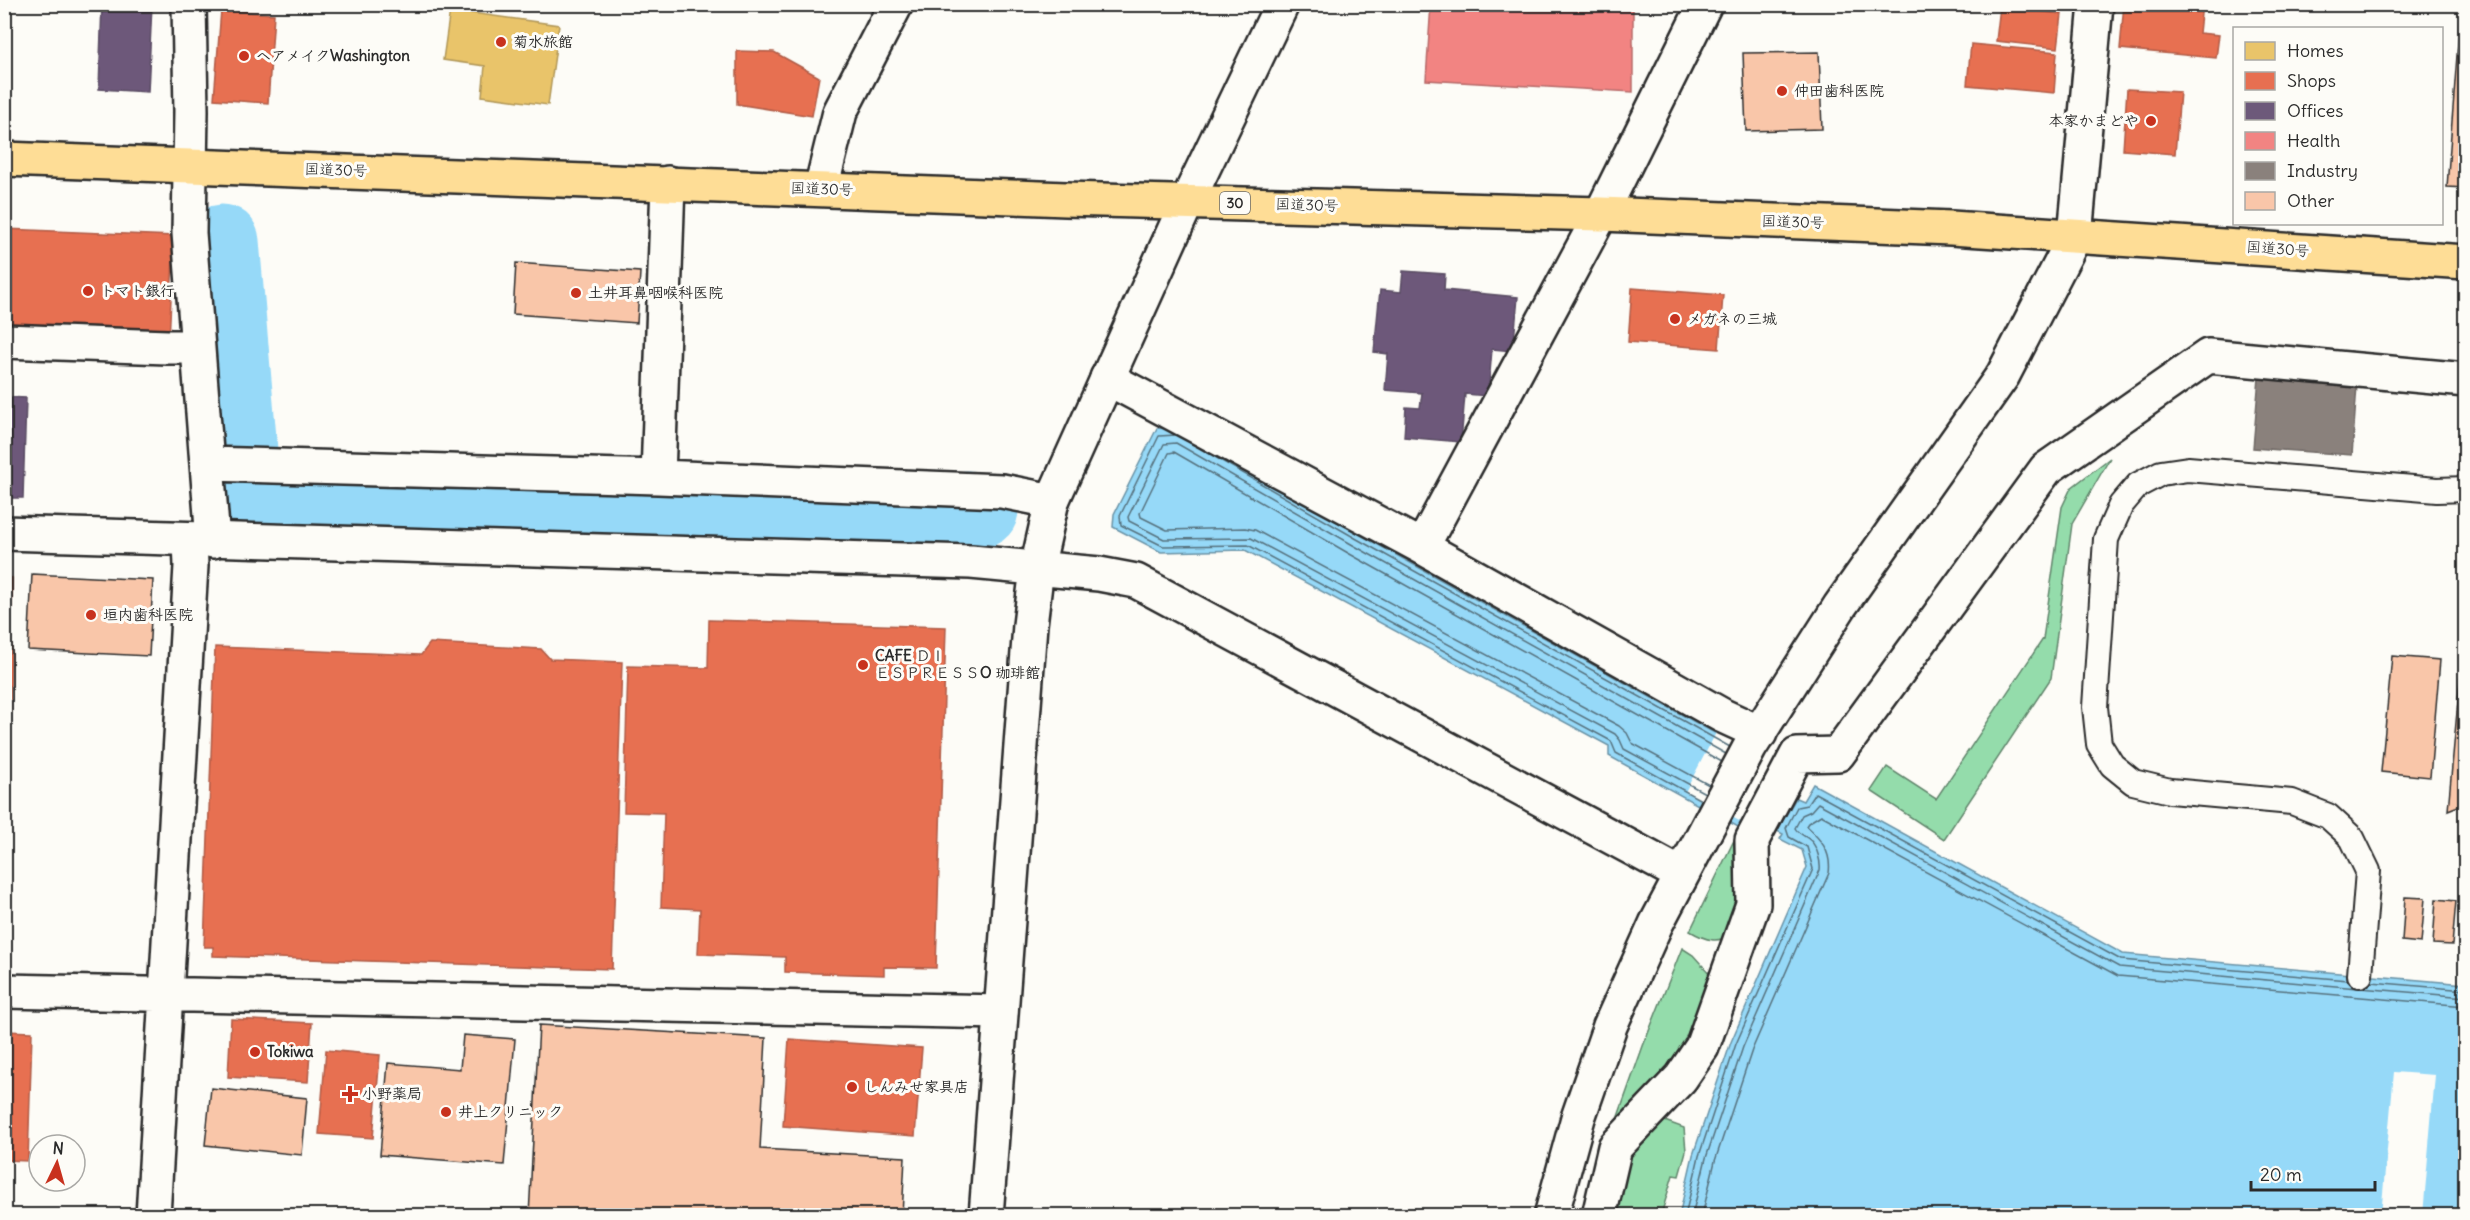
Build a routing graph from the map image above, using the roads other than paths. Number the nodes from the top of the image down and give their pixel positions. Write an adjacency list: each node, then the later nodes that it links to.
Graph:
1 (189, 4): 7 (street)
2 (896, 4): 9 (street)
3 (1282, 4): 10 (street)
4 (1705, 4): 11 (street)
5 (2096, 4): 12 (street)
6 (4, 159): 7 (highway, 国道30号 / 30)
7 (190, 165): 8 (highway, 国道30号 / 30); 15 (street)
8 (668, 183): 9 (highway, 国道30号 / 30); 19 (street)
9 (821, 189): 10 (highway, 国道30号 / 30)
10 (1187, 202): 11 (highway, 国道30号 / 30); 16 (street)
11 (1601, 214): 12 (highway, 国道30号 / 30); 24 (street)
12 (2074, 236): 13 (highway, 国道30号 / 30); 26 (street)
13 (2466, 262)
14 (4, 340): 15 (street)
15 (197, 346): 18 (street)
16 (1107, 378): 21 (street); 24 (street)
17 (2466, 380): 35 (street)
18 (230, 465): 19 (street); 23 (street)
19 (658, 477): 21 (street)
20 (2466, 489): 28 (lane)
21 (1052, 501): 25 (street)
22 (4, 533): 23 (street)
23 (201, 540): 25 (street); 30 (street)
24 (1422, 547): 26 (street)
25 (1037, 568): 27 (street); 31 (street)
26 (1755, 740): 27 (street)
27 (1682, 875): 34 (street)
28 (2360, 975)
29 (4, 991): 30 (street)
30 (164, 995): 31 (street); 32 (street)
31 (1001, 1012): 33 (street)
32 (153, 1215)
33 (987, 1215)
34 (1551, 1215)
35 (1599, 1215)

